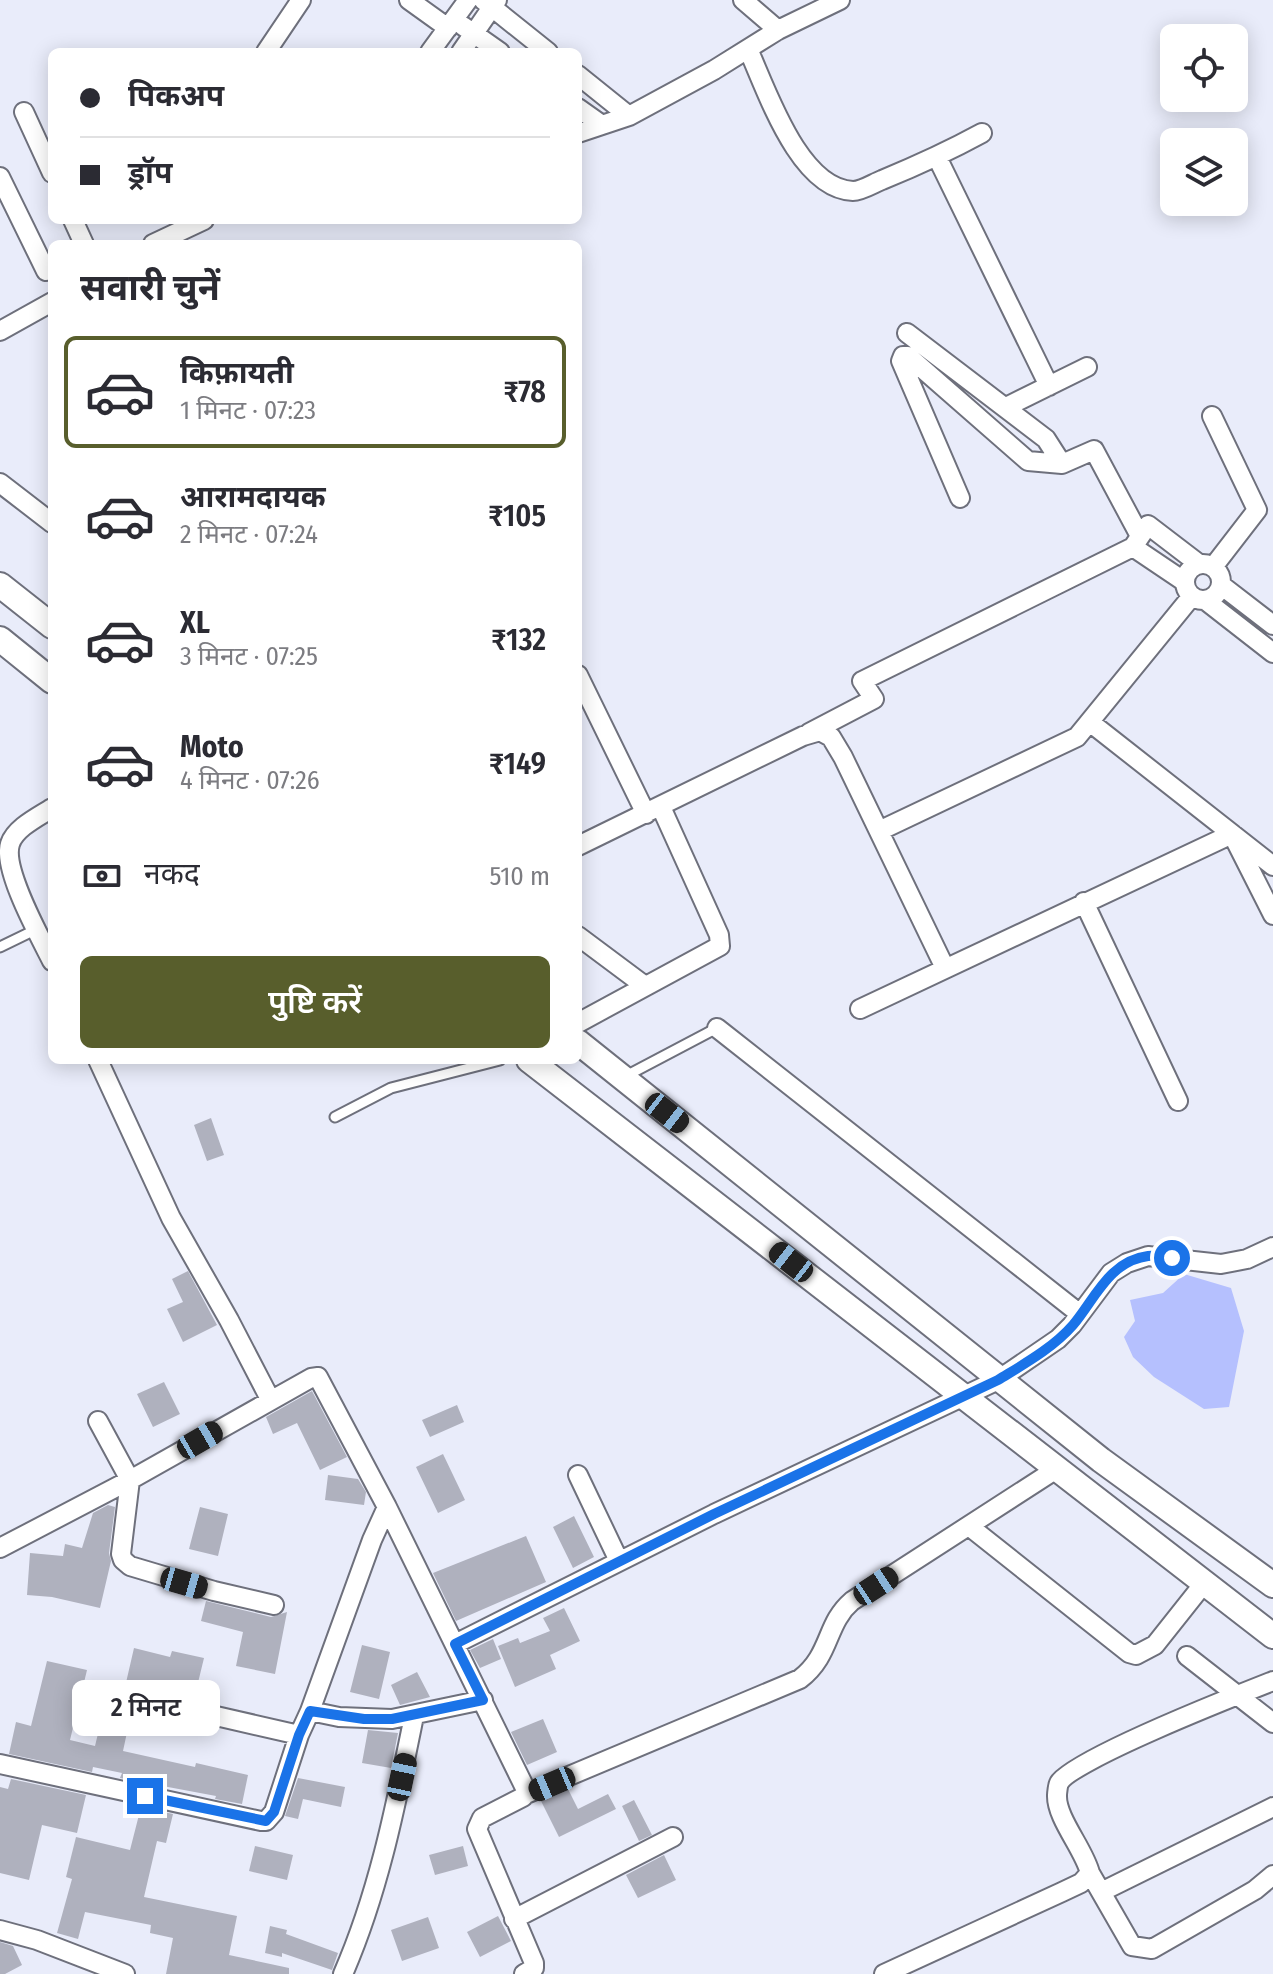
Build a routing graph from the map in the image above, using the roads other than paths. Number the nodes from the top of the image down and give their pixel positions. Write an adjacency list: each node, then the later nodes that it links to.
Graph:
1 (301, 0): 10 (street)
2 (409, 0): 7 (street)
3 (468, 0): 7 (street)
4 (743, 0): 8 (street)
5 (840, 0): 8 (street)
6 (491, 2): 9 (street); 14 (street)
7 (451, 24): 9 (street); 11 (street)
8 (778, 30): 15 (street)
9 (473, 32): 12 (street); 13 (street)
10 (269, 48)
11 (433, 48)
12 (463, 48)
13 (495, 48)
14 (543, 48)
15 (748, 49): 19 (street); 23 (street)
16 (582, 78): 19 (street)
17 (582, 111): 20 (street)
18 (24, 112): 24 (street)
19 (629, 116): 20 (street)
20 (602, 125): 21 (street)
21 (582, 132)
22 (982, 133): 23 (street)
23 (937, 157): 33 (street)
24 (48, 164)
25 (0, 177): 28 (street)
26 (196, 224): 27 (street)
27 (162, 240)
28 (46, 271)
29 (48, 304): 30 (street)
30 (0, 331)
31 (907, 333): 34 (street)
32 (1087, 367): 33 (street)
33 (1049, 386): 34 (street)
34 (1006, 407): 36 (street)
35 (1212, 416): 41 (street)
36 (1062, 464): 38 (street); 40 (street)
37 (0, 483): 39 (street)
38 (960, 498)
39 (48, 520)
40 (1136, 542): 41 (street); 44 (street); 52 (street)
41 (1206, 566): 43 (street); 44 (street)
42 (0, 585): 46 (street)
43 (1221, 585): 44 (street); 45 (street)
44 (1194, 593): 48 (street); 51 (street)
45 (1271, 622)
46 (48, 623)
47 (0, 639): 49 (street)
48 (1273, 653)
49 (48, 678)
50 (582, 682): 54 (street)
51 (1091, 723): 55 (street); 56 (street)
52 (803, 736): 54 (street); 55 (street)
53 (48, 811): 61 (street)
54 (653, 811): 57 (street); 66 (street)
55 (879, 831): 65 (street)
56 (1232, 834): 58 (street); 59 (street); 60 (street)
57 (582, 844)
58 (1273, 866)
59 (1084, 902): 65 (street); 75 (street)
60 (1273, 915)
61 (37, 929): 63 (lane); 64 (street)
62 (582, 939): 66 (street)
63 (0, 947)
64 (48, 952)
65 (945, 968): 67 (street)
66 (645, 986): 68 (street)
67 (860, 1009)
68 (582, 1021)
69 (717, 1028): 74 (lane); 78 (street)
70 (582, 1045): 74 (street)
71 (100, 1064): 81 (street)
72 (484, 1064): 76 (lane)
73 (534, 1064): 80 (street)
74 (623, 1078): 79 (street)
75 (1178, 1101)
76 (335, 1117)
77 (1273, 1247): 78 (street)
78 (1080, 1314): 79 (street)
79 (998, 1380): 80 (street); 91 (street)
80 (962, 1395): 83 (street); 89 (street)
81 (270, 1399): 85 (street); 86 (street)
82 (98, 1421): 85 (street)
83 (1058, 1468): 87 (street); 90 (street)
84 (578, 1475): 89 (street)
85 (130, 1480): 88 (street); 92 (street)
86 (387, 1507): 94 (street); 99 (street)
87 (970, 1527): 90 (street); 105 (street)
88 (0, 1548)
89 (619, 1561): 94 (street)
90 (1205, 1582): 93 (street)
91 (1273, 1585)
92 (274, 1605)
93 (1273, 1636)
94 (455, 1644): 98 (street)
95 (1187, 1656): 97 (street)
96 (1273, 1681): 97 (street)
97 (1239, 1694): 102 (street); 108 (street)
98 (483, 1700): 101 (street); 105 (street)
99 (310, 1711): 101 (street); 103 (street)
100 (216, 1716): 103 (street)
101 (414, 1716): 114 (street)
102 (1273, 1723)
103 (299, 1735): 104 (street)
104 (0, 1764)
105 (526, 1794): 111 (street)
106 (1273, 1807): 110 (street)
107 (673, 1837): 111 (street)
108 (1090, 1873): 110 (street); 116 (street)
109 (1273, 1875): 110 (street)
110 (1101, 1892)
111 (514, 1919): 115 (street)
112 (0, 1930): 113 (street)
113 (125, 1974)
114 (343, 1974)
115 (524, 1974)
116 (884, 1974)

